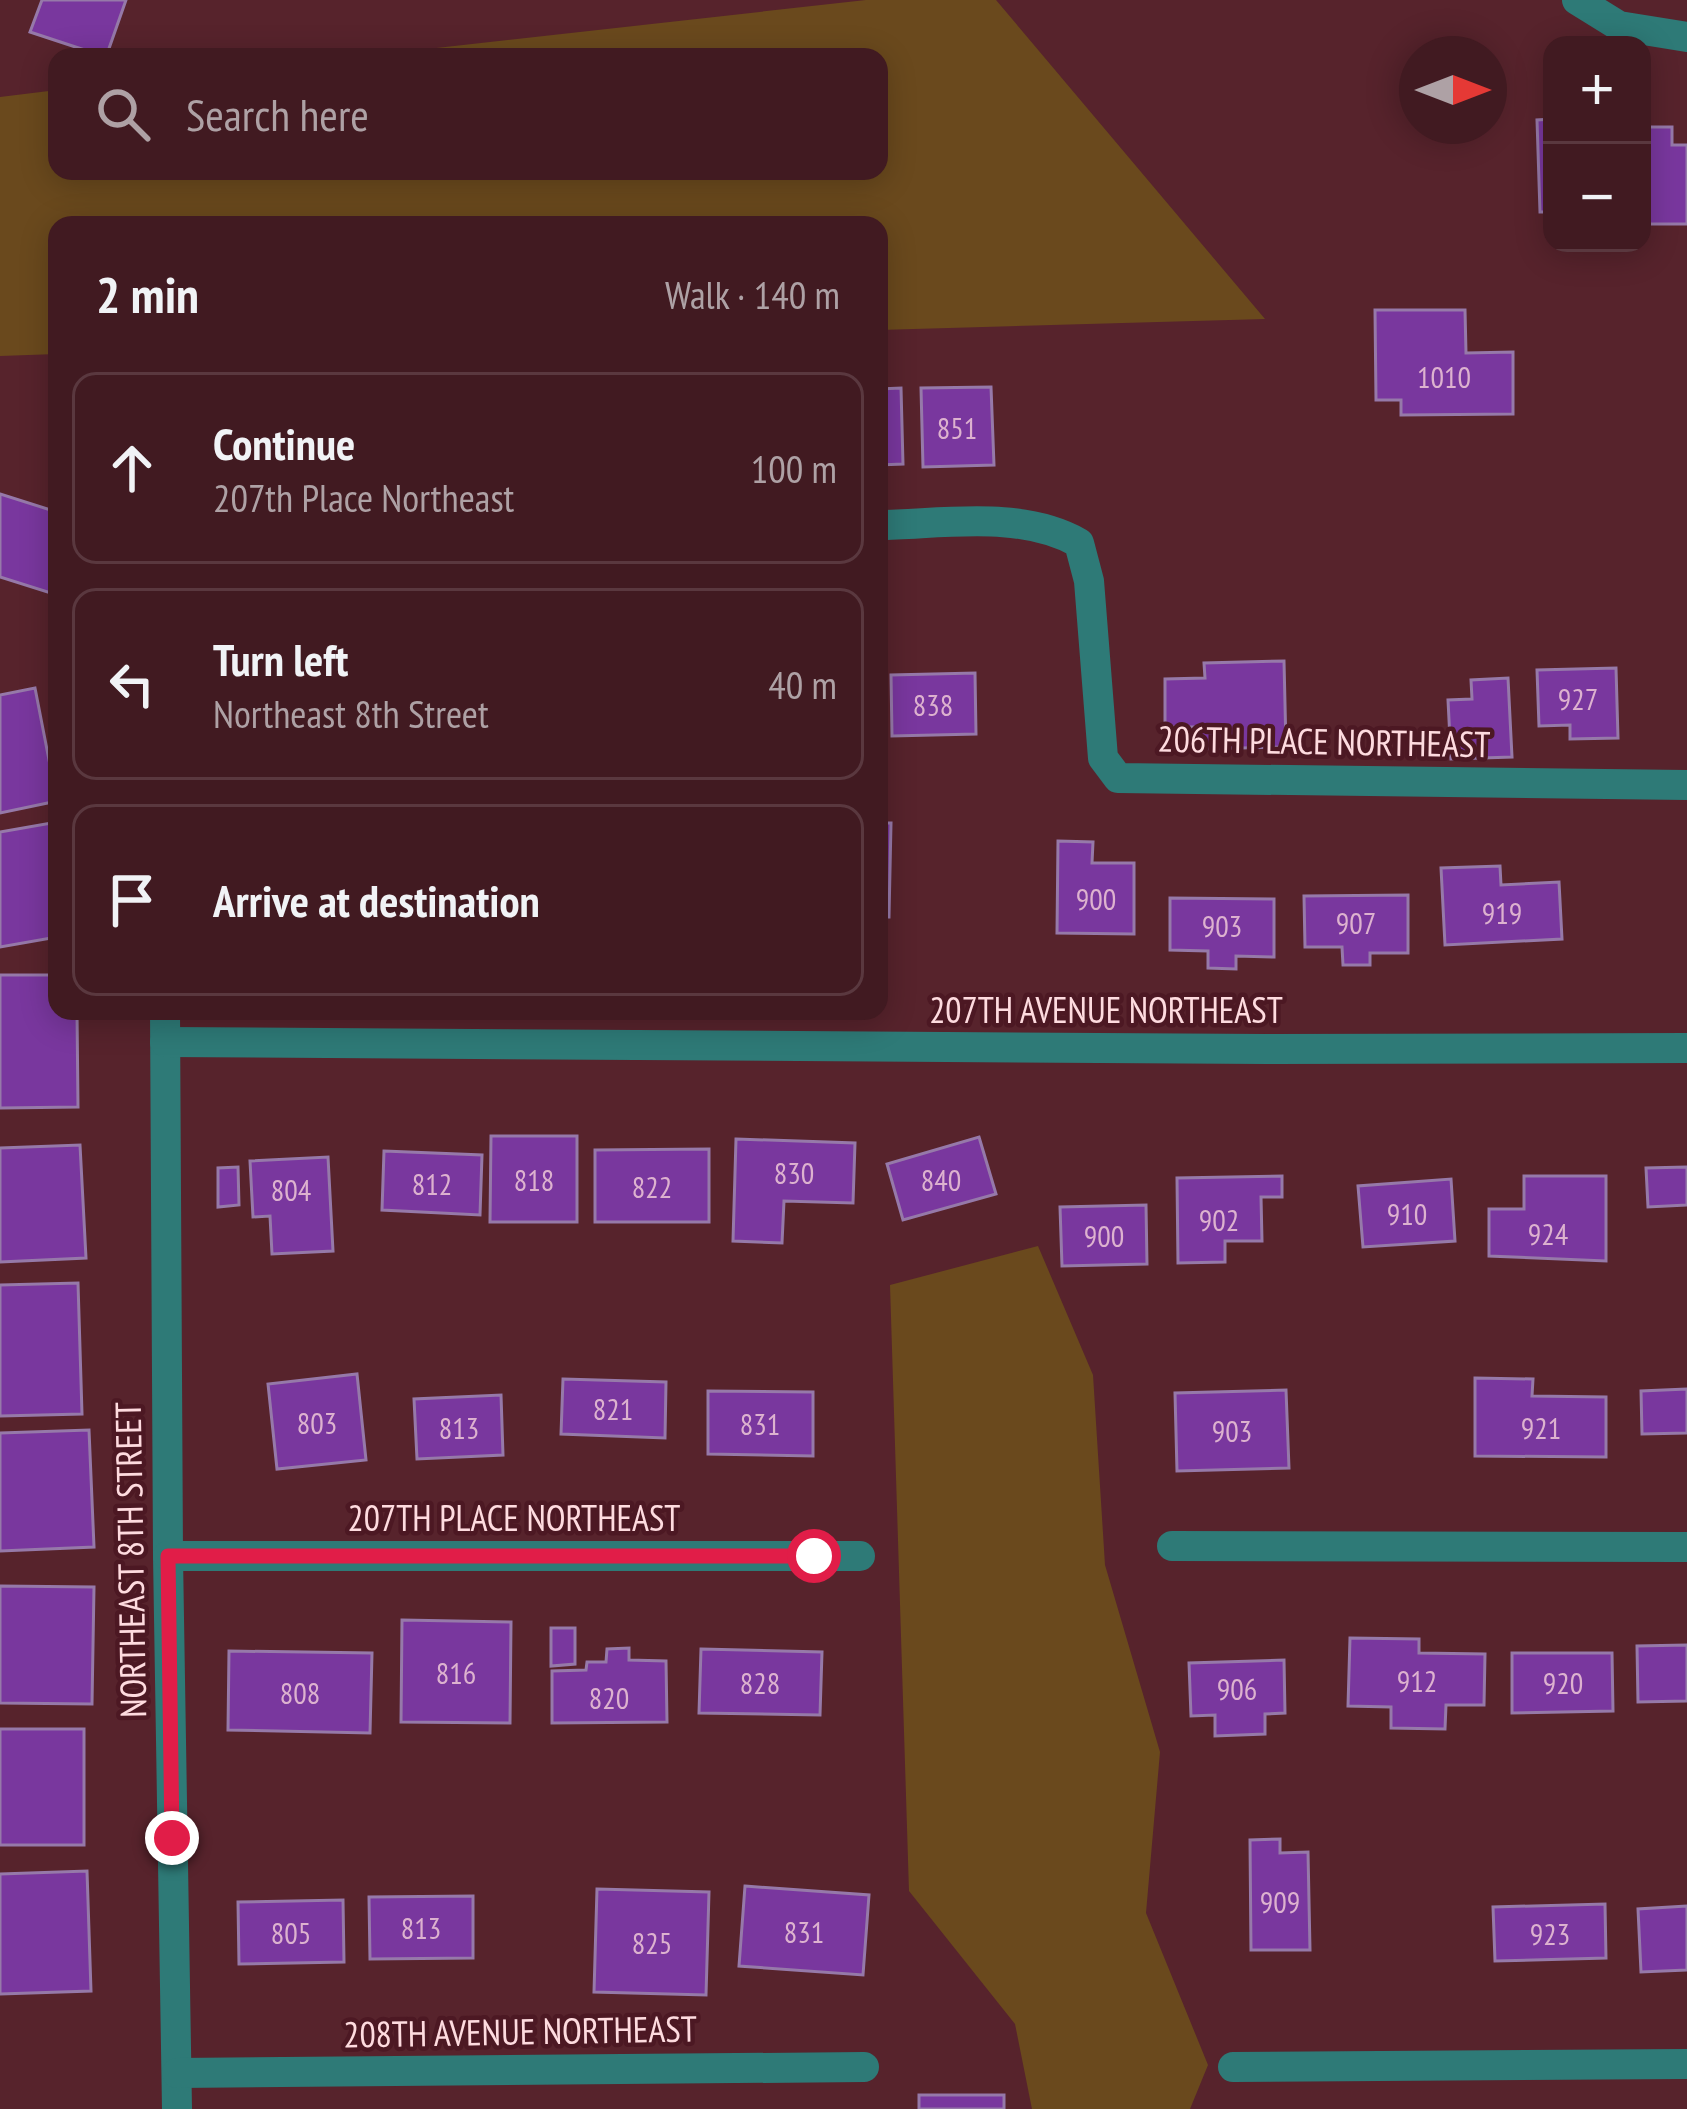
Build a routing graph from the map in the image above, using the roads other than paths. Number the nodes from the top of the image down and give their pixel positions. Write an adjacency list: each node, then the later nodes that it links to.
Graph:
1 (1577, 0): 2 (street)
2 (1687, 37)
3 (888, 525): 4 (street, 206TH PLACE NORTHEAST)
4 (1687, 785)
5 (165, 1026): 6 (street, 207TH AVENUE NORTHEAST); 9 (street, NORTHEAST 8TH STREET)
6 (1687, 1048)
7 (1172, 1546): 8 (street)
8 (1687, 1547)
9 (168, 1556): 10 (street, 207TH PLACE NORTHEAST); 14 (street, NORTHEAST 8TH STREET)
10 (860, 1556)
11 (1687, 2064): 13 (street)
12 (864, 2067): 14 (street, 208TH AVENUE NORTHEAST)
13 (1233, 2067)
14 (177, 2073): 15 (street, NORTHEAST 8TH STREET)
15 (177, 2109)

